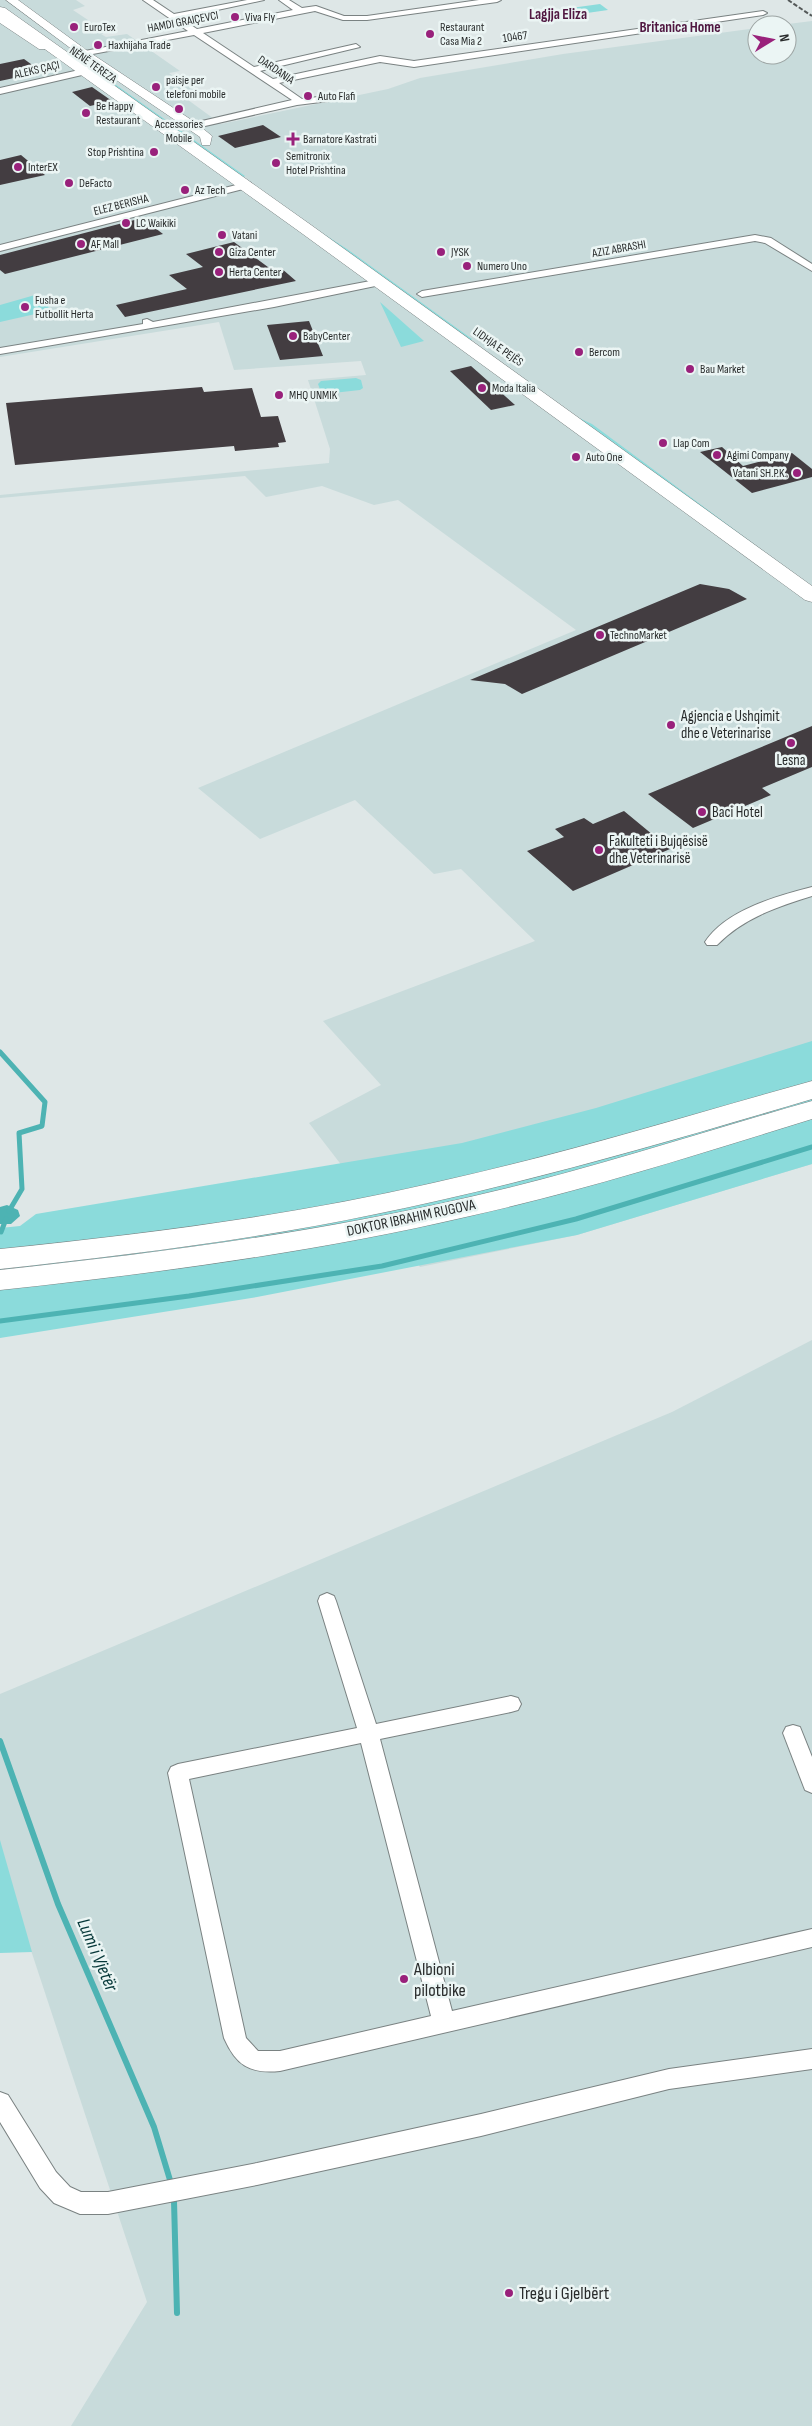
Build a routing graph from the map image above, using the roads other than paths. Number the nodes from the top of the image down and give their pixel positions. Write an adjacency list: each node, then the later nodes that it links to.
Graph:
1 (1, 0): 12 (highway, NËNË TEREZA)
2 (11, 0): 15 (street, NËNË TEREZA)
3 (147, 0): 11 (street, DARDANIA)
4 (260, 0): 11 (street)
5 (282, 0): 9 (street)
6 (301, 0): 8 (street)
7 (497, 0): 8 (street)
8 (316, 8): 9 (street, HAMDI GRAIÇEVCI)
9 (300, 11): 13 (street, HAMDI GRAIÇEVCI)
10 (763, 12): 18 (street, 10467)
11 (172, 16): 13 (street, DARDANIA)
12 (6, 17): 17 (street, NËNË TEREZA); 19 (highway, NËNË TEREZA); 24 (highway, NËNË TEREZA)
13 (195, 32): 15 (street, HAMDI GRAIÇEVCI); 16 (street, DARDANIA)
14 (356, 47): 16 (street)
15 (85, 54): 19 (street, NËNË TEREZA)
16 (253, 70): 18 (street, DARDANIA)
17 (79, 73): 20 (street, ALEKS ÇAÇI); 23 (street, NËNË TEREZA)
18 (272, 82): 22 (street, DARDANIA)
19 (131, 88): 24 (highway, NËNË TEREZA)
20 (0, 91)
21 (326, 99): 22 (street)
22 (297, 102): 24 (street, DARDANIA)
23 (158, 128): 25 (street, LIDHJA E PEJËS)
24 (187, 129): 25 (highway, LIDHJA E PEJËS); 29 (highway)
25 (246, 184): 26 (street, ELEZ BERISHA); 28 (highway, LIDHJA E PEJËS)
26 (0, 248)
27 (812, 268): 29 (street, AZIZ ABRASHI)
28 (381, 282): 32 (street); 34 (highway, LIDHJA E PEJËS)
29 (422, 294): 30 (highway)
30 (444, 308)
31 (488, 339): 33 (highway, LIDHJA E PEJËS)
32 (0, 351)
33 (633, 444)
34 (812, 596)
35 (812, 891): 36 (street)
36 (712, 942)
37 (812, 1090): 39 (highway, DOKTOR IBRAHIM RUGOVA)
38 (812, 1110): 40 (highway, DOKTOR IBRAHIM RUGOVA)
39 (0, 1259)
40 (0, 1280)
41 (327, 1601): 44 (street)
42 (511, 1704): 44 (street)
43 (793, 1733): 45 (street)
44 (368, 1734): 47 (street); 47 (street)
45 (812, 1784)
46 (812, 1938): 47 (street)
47 (444, 2023)
48 (812, 2059): 49 (street)
49 (0, 2102)

